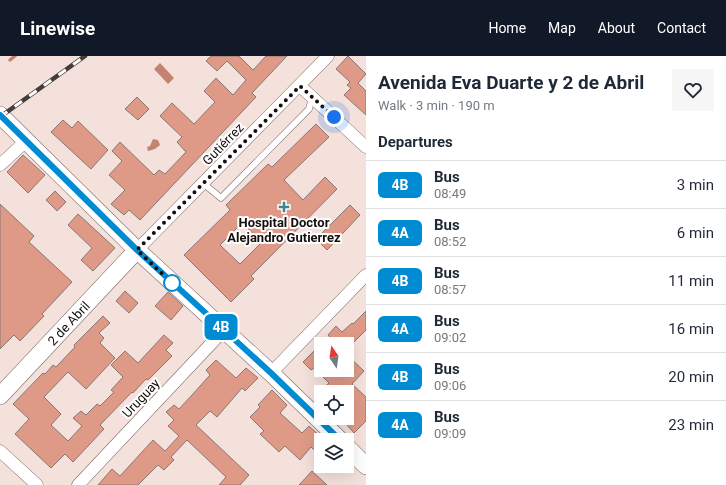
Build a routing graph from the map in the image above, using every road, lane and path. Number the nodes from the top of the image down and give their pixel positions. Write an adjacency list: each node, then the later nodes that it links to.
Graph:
1 (328, 56): 2 (street, Gutiérrez)
2 (300, 86): 3 (street); 8 (street, Gutiérrez)
3 (312, 97): 6 (street); 8 (lane)
4 (0, 115): 5 (main road)
5 (26, 141): 7 (street); 9 (main road)
6 (366, 147)
7 (0, 165)
8 (204, 184): 9 (street, Gutiérrez)
9 (137, 250): 11 (main road); 13 (main road, 2 de Abril)
10 (366, 275): 12 (street)
11 (224, 330): 12 (main road); 19 (street, Uruguay)
12 (271, 373): 14 (main road)
13 (0, 396)
14 (333, 433)
15 (0, 451): 18 (street)
16 (354, 454): 17 (main road)
17 (366, 466)
18 (37, 485)
19 (78, 485)

